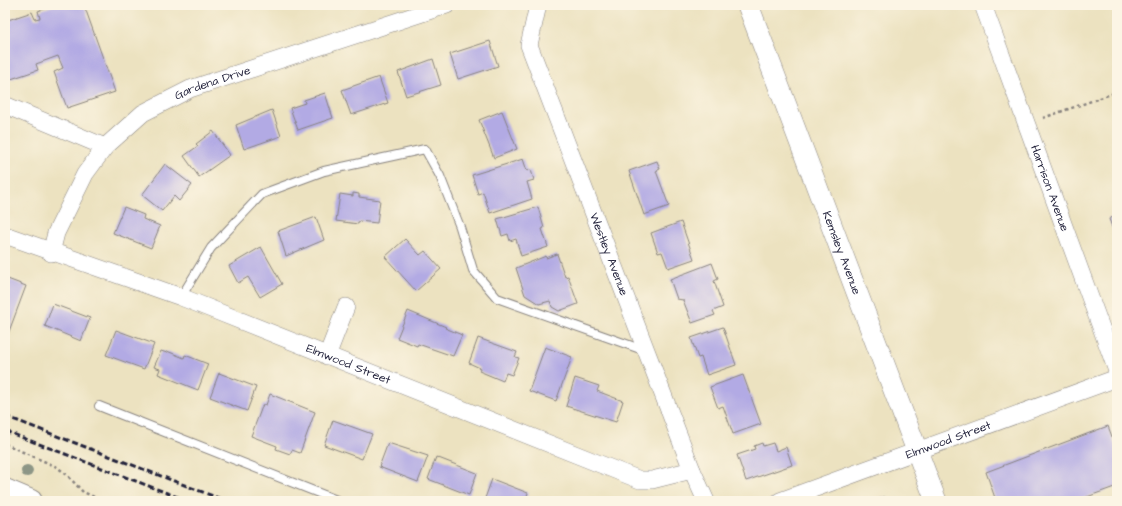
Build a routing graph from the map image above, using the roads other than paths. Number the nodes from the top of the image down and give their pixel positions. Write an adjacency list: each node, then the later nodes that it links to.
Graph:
1 (447, 5): 6 (street, Gardena Drive)
2 (538, 5): 11 (street, Westley Avenue)
3 (748, 5): 16 (street, Kemsley Avenue)
4 (983, 5): 13 (street, Harrison Avenue)
5 (5, 105): 6 (street)
6 (105, 147): 8 (street, Gardena Drive)
7 (5, 235): 8 (street, Elmwood Street)
8 (51, 253): 9 (street, Elmwood Street)
9 (182, 297): 11 (lane); 12 (street, Elmwood Street)
10 (346, 307): 12 (street)
11 (648, 352): 17 (street, Westley Avenue)
12 (328, 356): 17 (street, Elmwood Street)
13 (1117, 370)
14 (1117, 378): 16 (street, Elmwood Street)
15 (99, 406): 20 (lane)
16 (917, 450): 22 (street, Elmwood Street); 23 (street, Kemsley Avenue)
17 (692, 470): 21 (street, Westley Avenue)
18 (5, 490): 19 (main road)
19 (31, 501)
20 (340, 501)
21 (706, 501)
22 (780, 501)
23 (936, 501)

